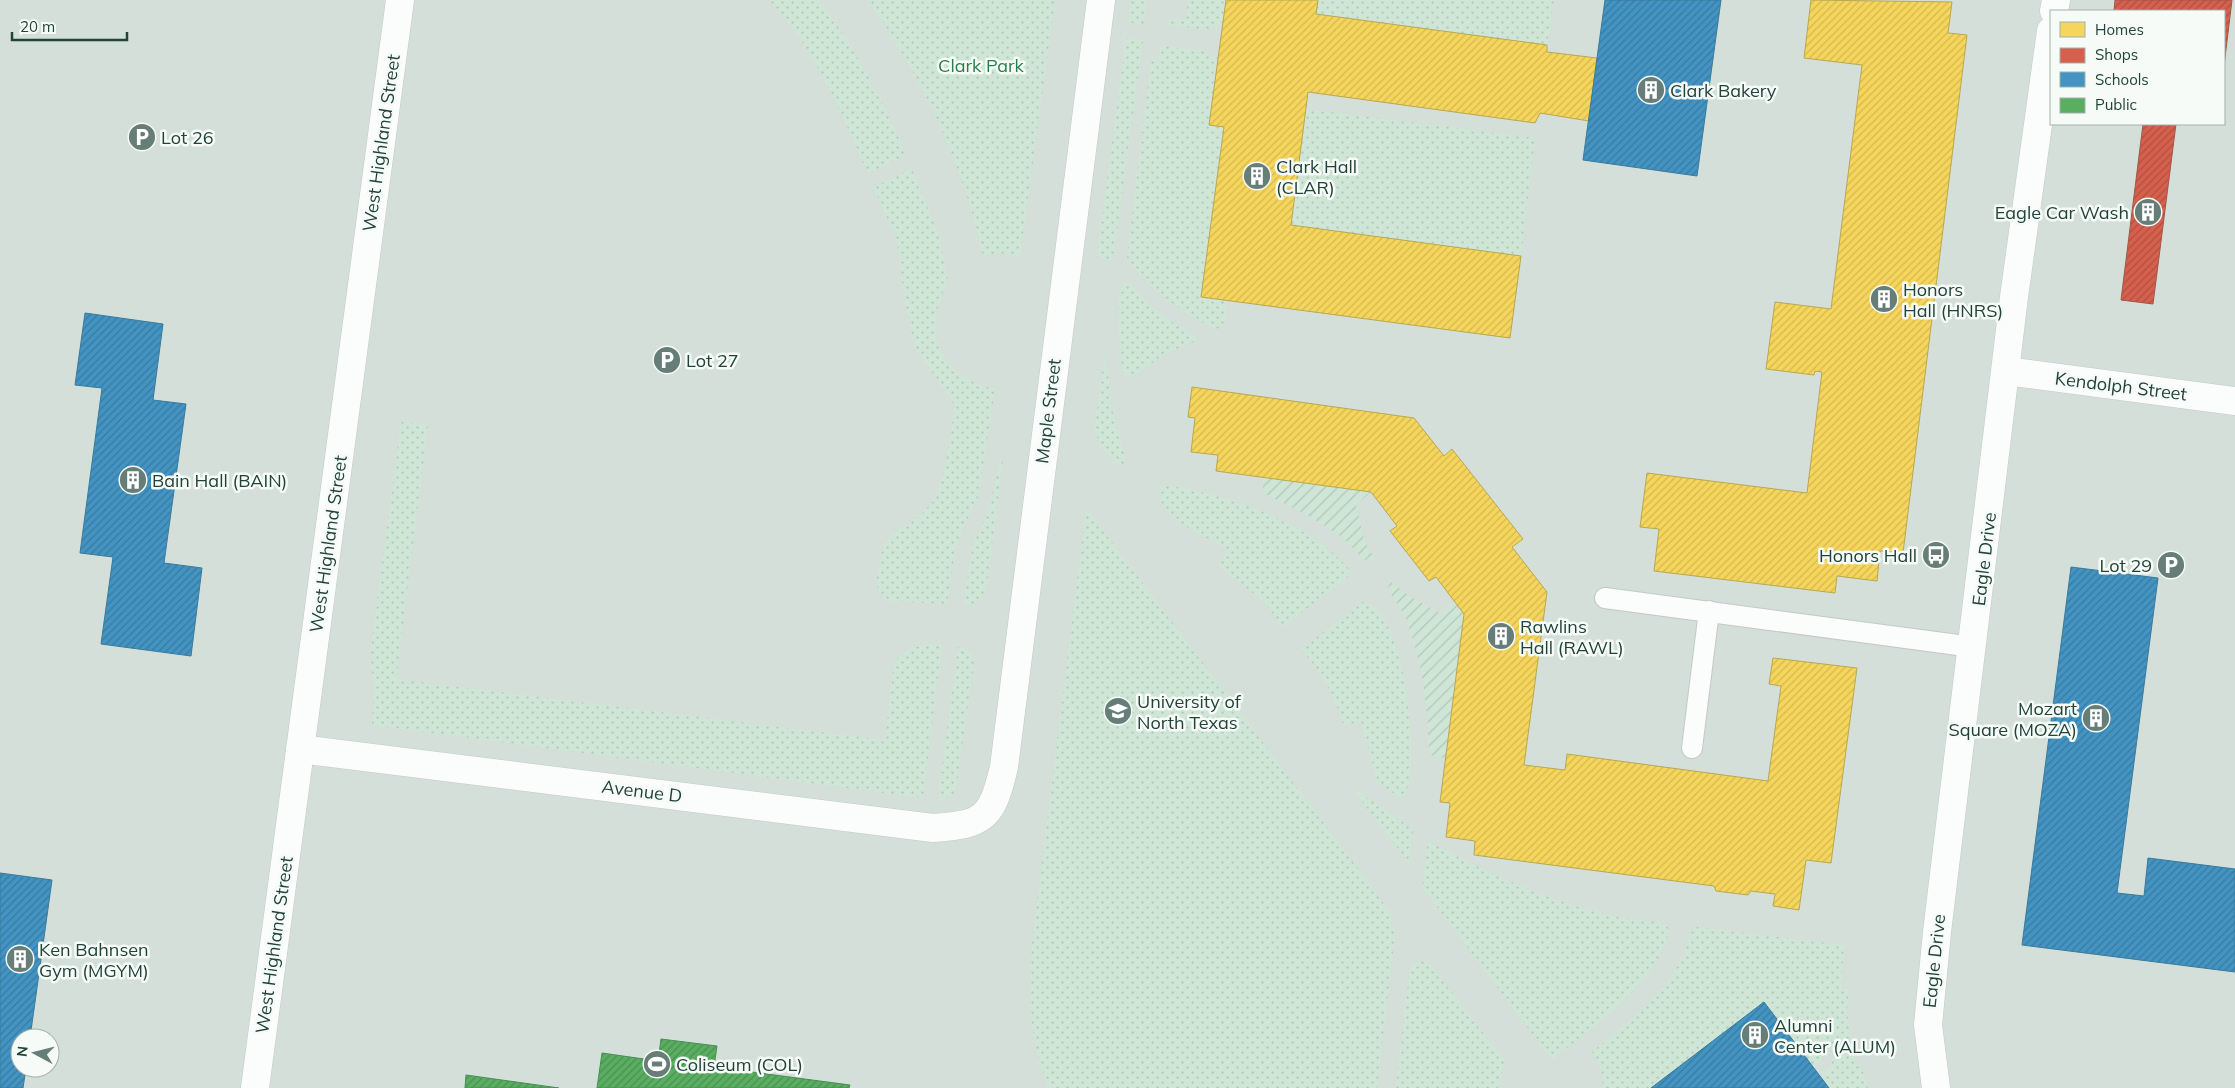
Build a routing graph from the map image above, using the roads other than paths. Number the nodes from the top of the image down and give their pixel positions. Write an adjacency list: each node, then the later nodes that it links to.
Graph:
1 (400, 0): 10 (street, West Highland Street)
2 (1101, 0): 11 (street, Maple Street)
3 (2050, 38): 4 (street, Eagle Drive)
4 (2006, 371): 5 (street, Kendolph Street); 8 (street, Eagle Drive)
5 (2234, 395)
6 (1605, 598): 7 (lane)
7 (1709, 612): 8 (lane); 9 (lane)
8 (1973, 647): 13 (street, Eagle Drive)
9 (1692, 748)
10 (300, 749): 11 (street, Avenue D); 12 (street, West Highland Street)
11 (982, 818)
12 (255, 1088)
13 (1936, 1088)

